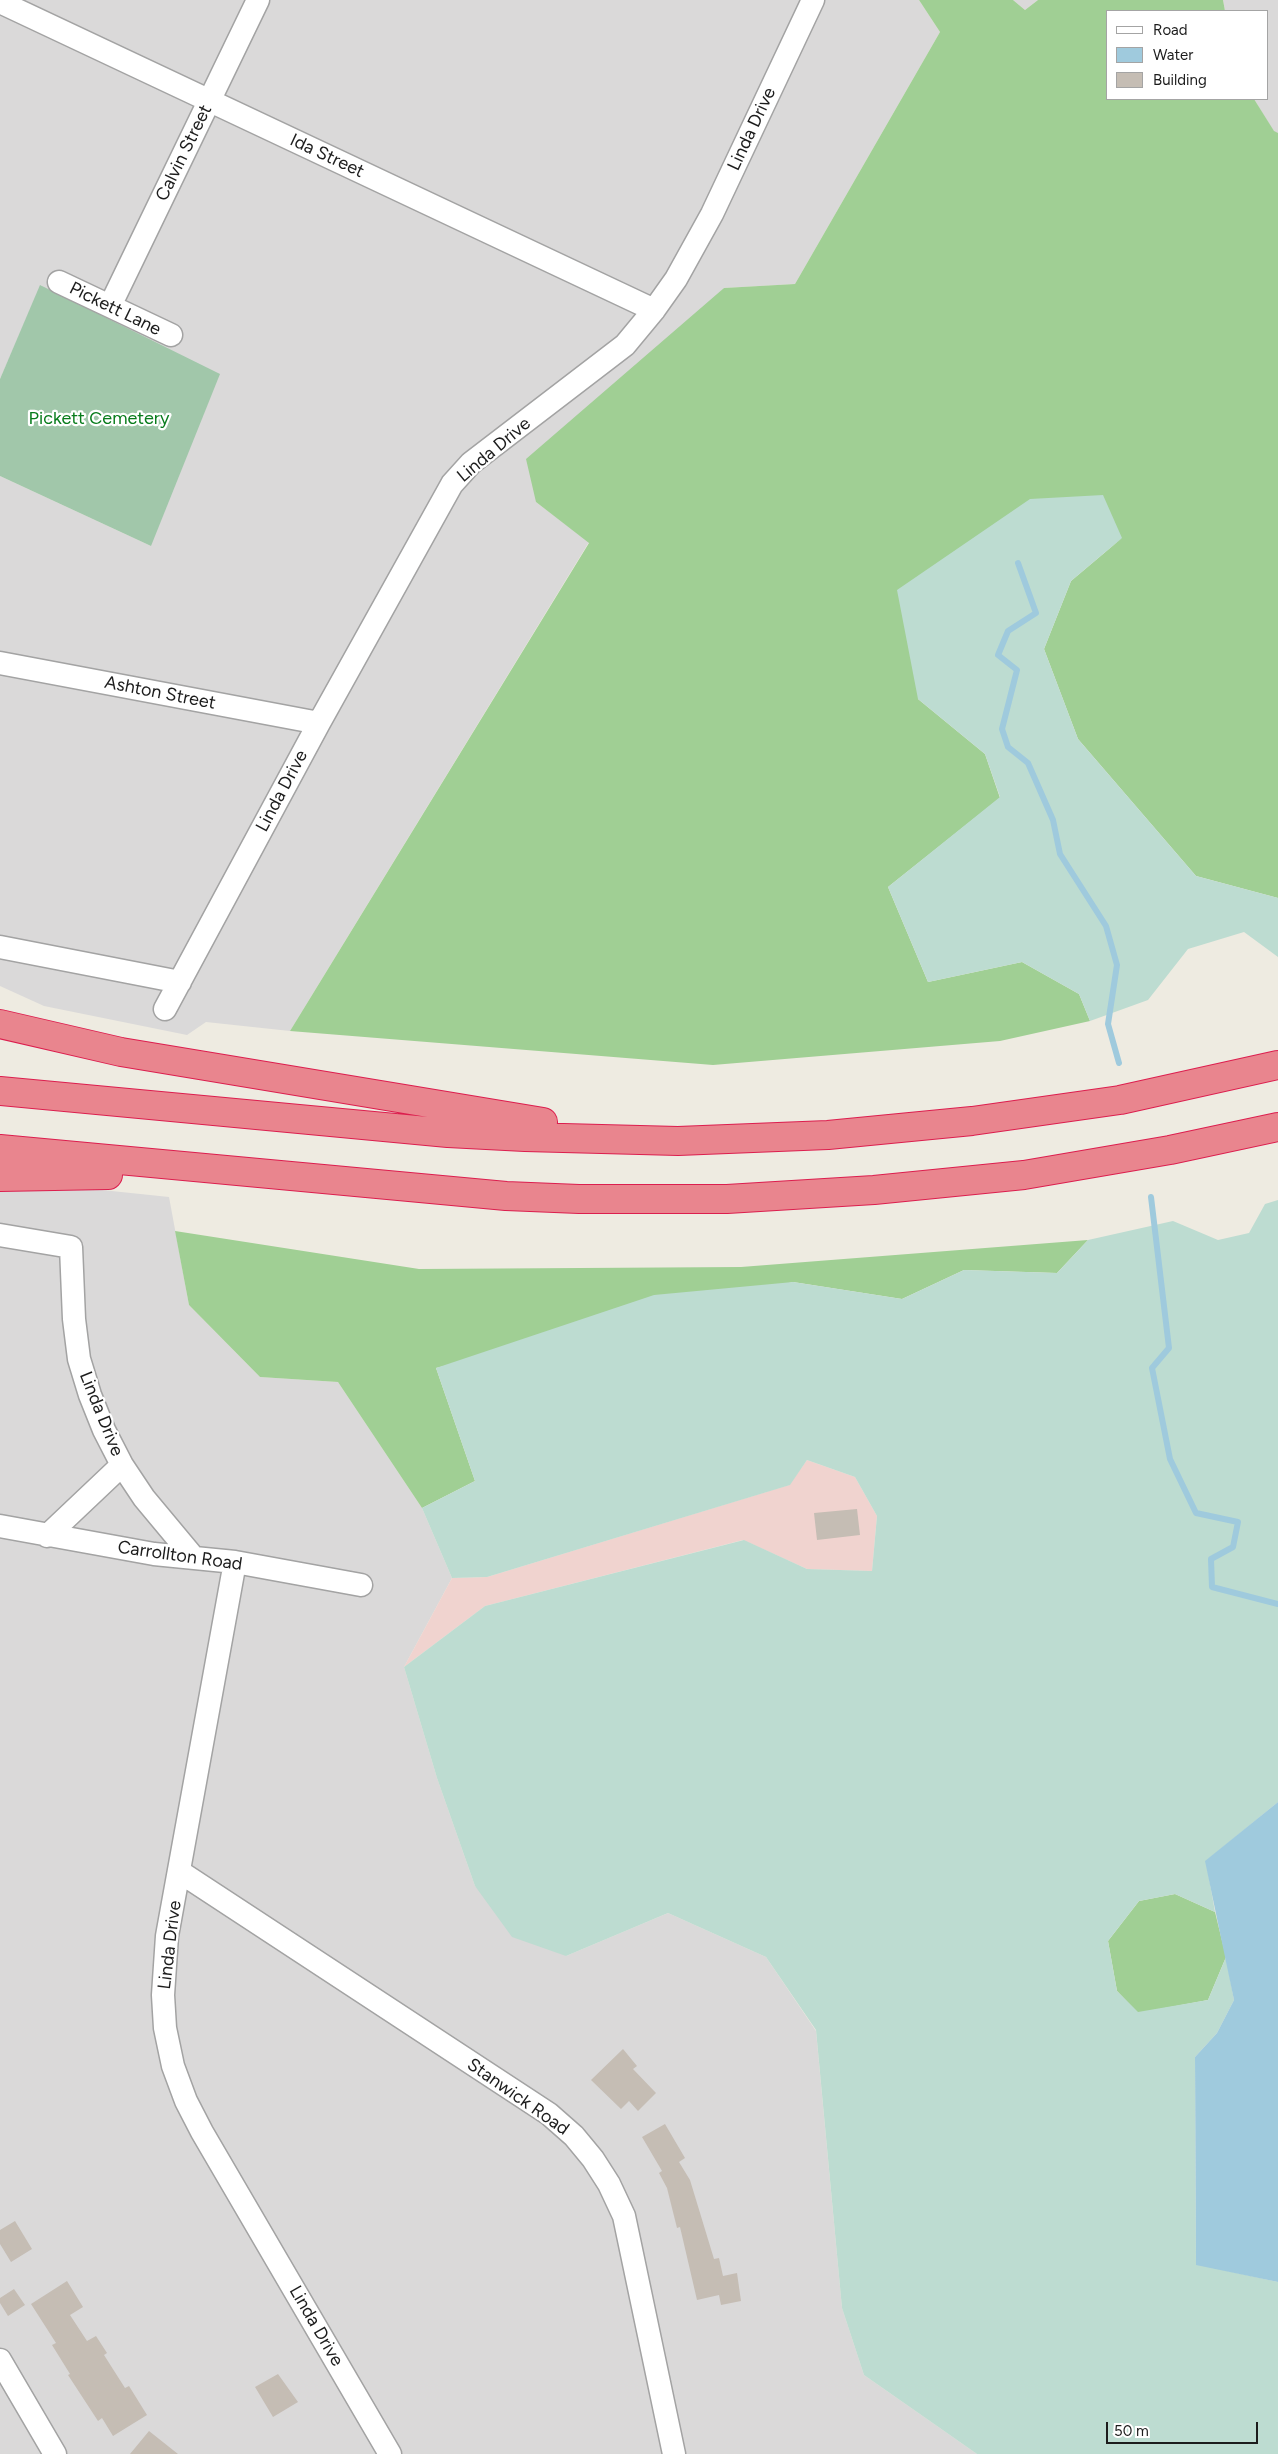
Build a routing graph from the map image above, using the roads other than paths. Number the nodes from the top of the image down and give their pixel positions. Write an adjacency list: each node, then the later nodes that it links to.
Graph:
1 (258, 0): 4 (street, Calvin Street)
2 (812, 0): 7 (street, Linda Drive)
3 (0, 2): 4 (street, Ida Street)
4 (209, 101): 6 (street, Calvin Street); 7 (street, Ida Street)
5 (59, 282): 6 (street, Pickett Lane)
6 (110, 306): 8 (street, Pickett Lane)
7 (654, 310): 10 (street, Linda Drive)
8 (172, 336)
9 (0, 663): 10 (street, Ashton Street)
10 (319, 723): 12 (street, Linda Drive)
11 (0, 947): 12 (street)
12 (180, 982): 13 (street, Linda Drive)
13 (165, 1009)
14 (0, 1024): 18 (highway)
15 (1278, 1065): 18 (highway)
16 (0, 1091): 18 (highway)
17 (1278, 1127): 20 (highway)
18 (678, 1141)
19 (0, 1149): 20 (highway)
20 (256, 1174): 21 (highway)
21 (0, 1177)
22 (0, 1235): 23 (street, Linda Drive)
23 (122, 1465): 25 (street); 26 (street, Linda Drive)
24 (0, 1526): 25 (street, Carrollton Road)
25 (47, 1536): 26 (street, Carrollton Road)
26 (194, 1558): 27 (street, Carrollton Road)
27 (235, 1562): 28 (street, Carrollton Road); 29 (street, Linda Drive)
28 (361, 1585)
29 (180, 1872): 32 (street, Linda Drive); 33 (street, Stanwick Road)
30 (0, 2360): 31 (street)
31 (55, 2454)
32 (390, 2454)
33 (674, 2454)

